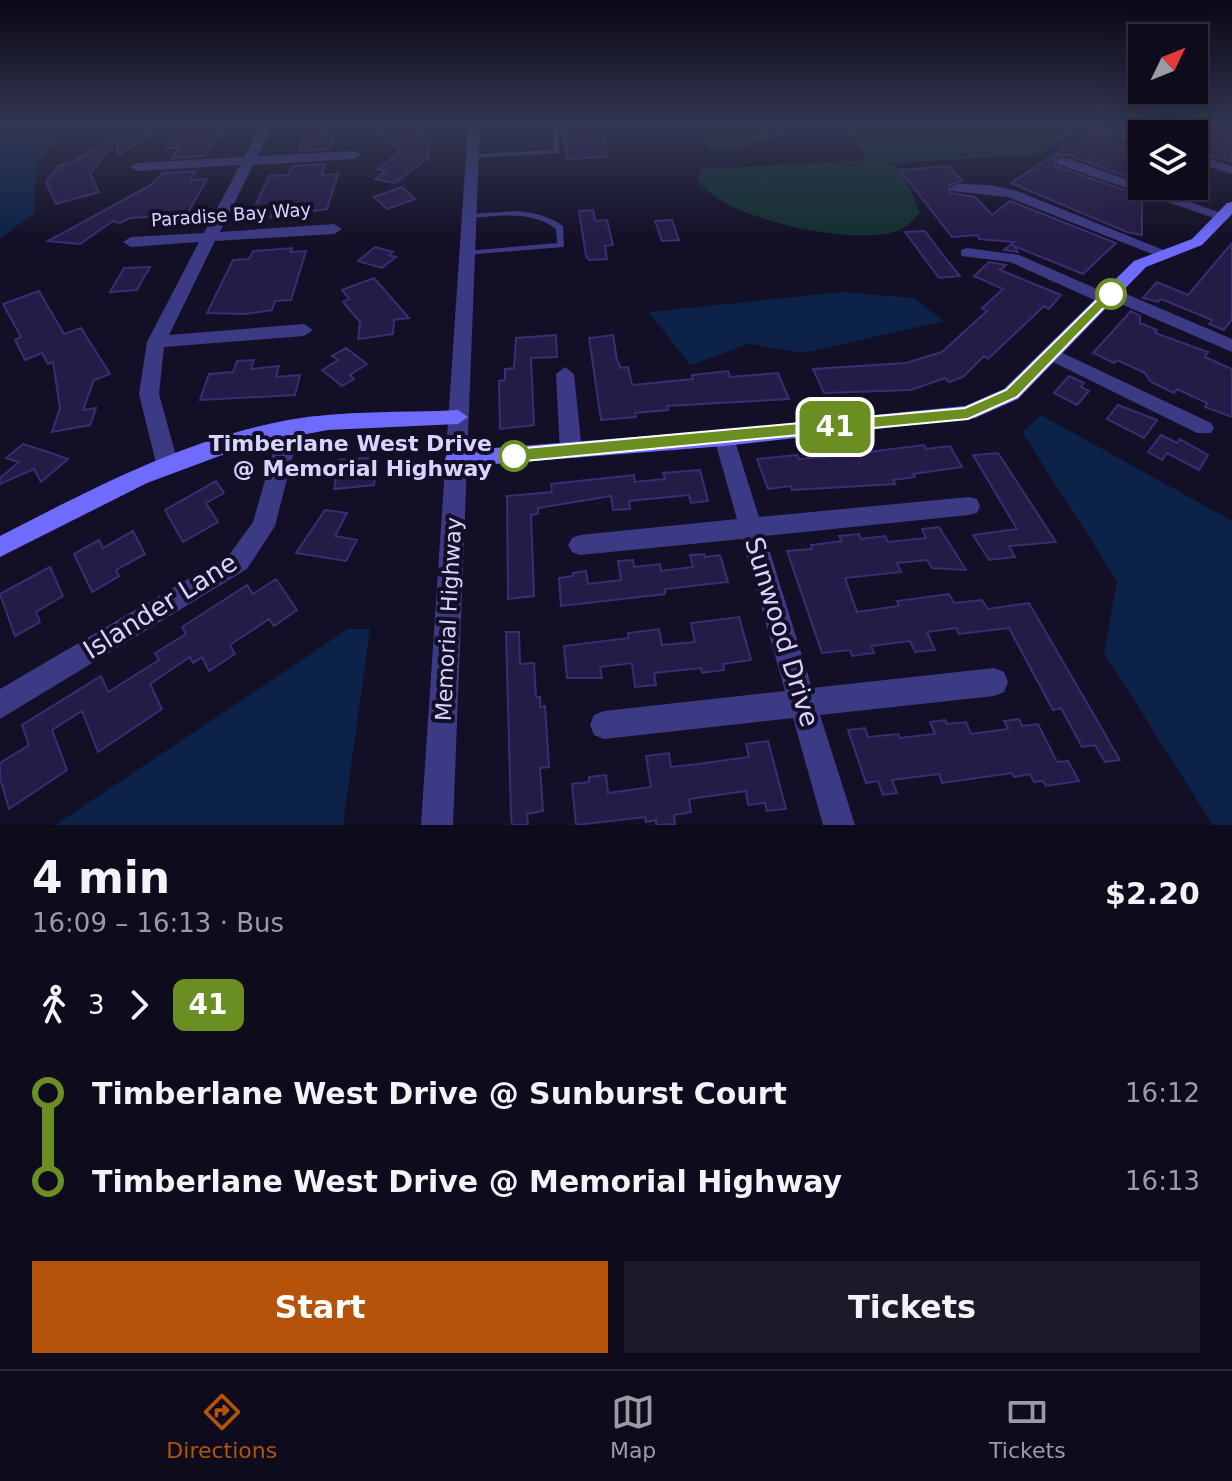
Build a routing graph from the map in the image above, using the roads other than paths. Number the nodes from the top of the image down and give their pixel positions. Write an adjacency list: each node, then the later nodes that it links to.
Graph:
1 (193, 164): 6 (street)
2 (247, 164): 12 (street)
3 (472, 164): 10 (street, Memorial Highway)
4 (1070, 164): 9 (street)
5 (1211, 164): 7 (street)
6 (137, 167)
7 (1232, 170)
8 (957, 188): 16 (street)
9 (1228, 212): 16 (street)
10 (469, 216): 14 (street, Memorial Highway); 14 (lane)
11 (334, 229): 12 (street, Paradise Bay Way)
12 (210, 236): 13 (street, Paradise Bay Way); 19 (street)
13 (131, 242)
14 (467, 253): 23 (street, Memorial Highway)
15 (967, 253): 17 (street)
16 (1163, 253): 17 (street)
17 (1109, 296): 20 (street); 21 (street)
18 (304, 330): 19 (street)
19 (156, 342): 29 (street)
20 (1232, 346)
21 (1052, 354): 25 (street); 26 (street)
22 (565, 374): 27 (street)
23 (458, 417): 24 (street); 28 (street, Memorial Highway)
24 (290, 428): 29 (street); 36 (street, Islander Lane)
25 (1204, 428)
26 (724, 438): 27 (street); 31 (street, Sunwood Drive)
27 (571, 452): 28 (street)
28 (456, 459): 38 (street, Memorial Highway)
29 (167, 463): 33 (street)
30 (969, 506): 31 (street)
31 (750, 528): 32 (street); 35 (street, Sunwood Drive)
32 (580, 545)
33 (0, 547)
34 (994, 682): 35 (street)
35 (804, 704): 37 (street); 39 (street, Sunwood Drive)
36 (0, 705)
37 (604, 725)
38 (437, 825)
39 (839, 825)

